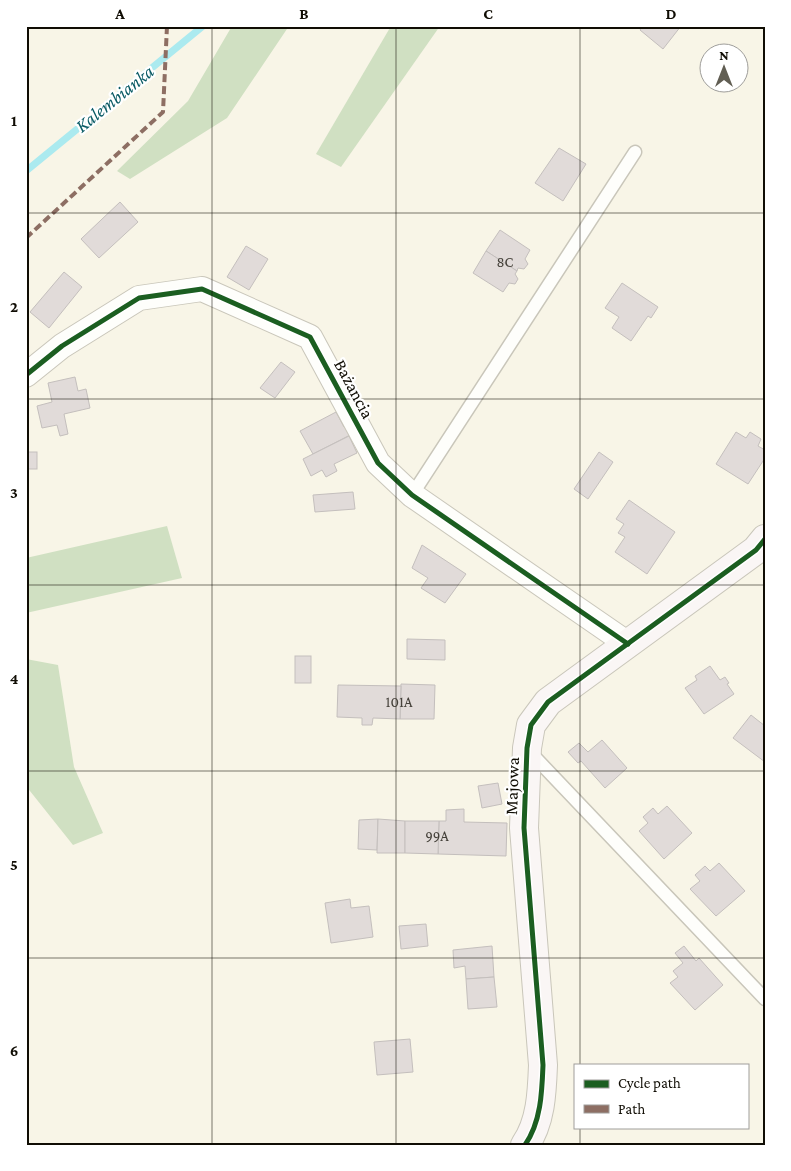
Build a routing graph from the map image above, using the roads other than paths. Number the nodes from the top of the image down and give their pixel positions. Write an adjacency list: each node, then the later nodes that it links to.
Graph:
1 (635, 152): 3 (lane)
2 (26, 376): 3 (street, Bażancia)
3 (412, 495): 5 (street, Bażancia)
4 (765, 539): 5 (street, Majowa)
5 (628, 644): 6 (street, Majowa)
6 (527, 748): 7 (lane, Majowa); 8 (street, Majowa)
7 (765, 999)
8 (525, 1145)

